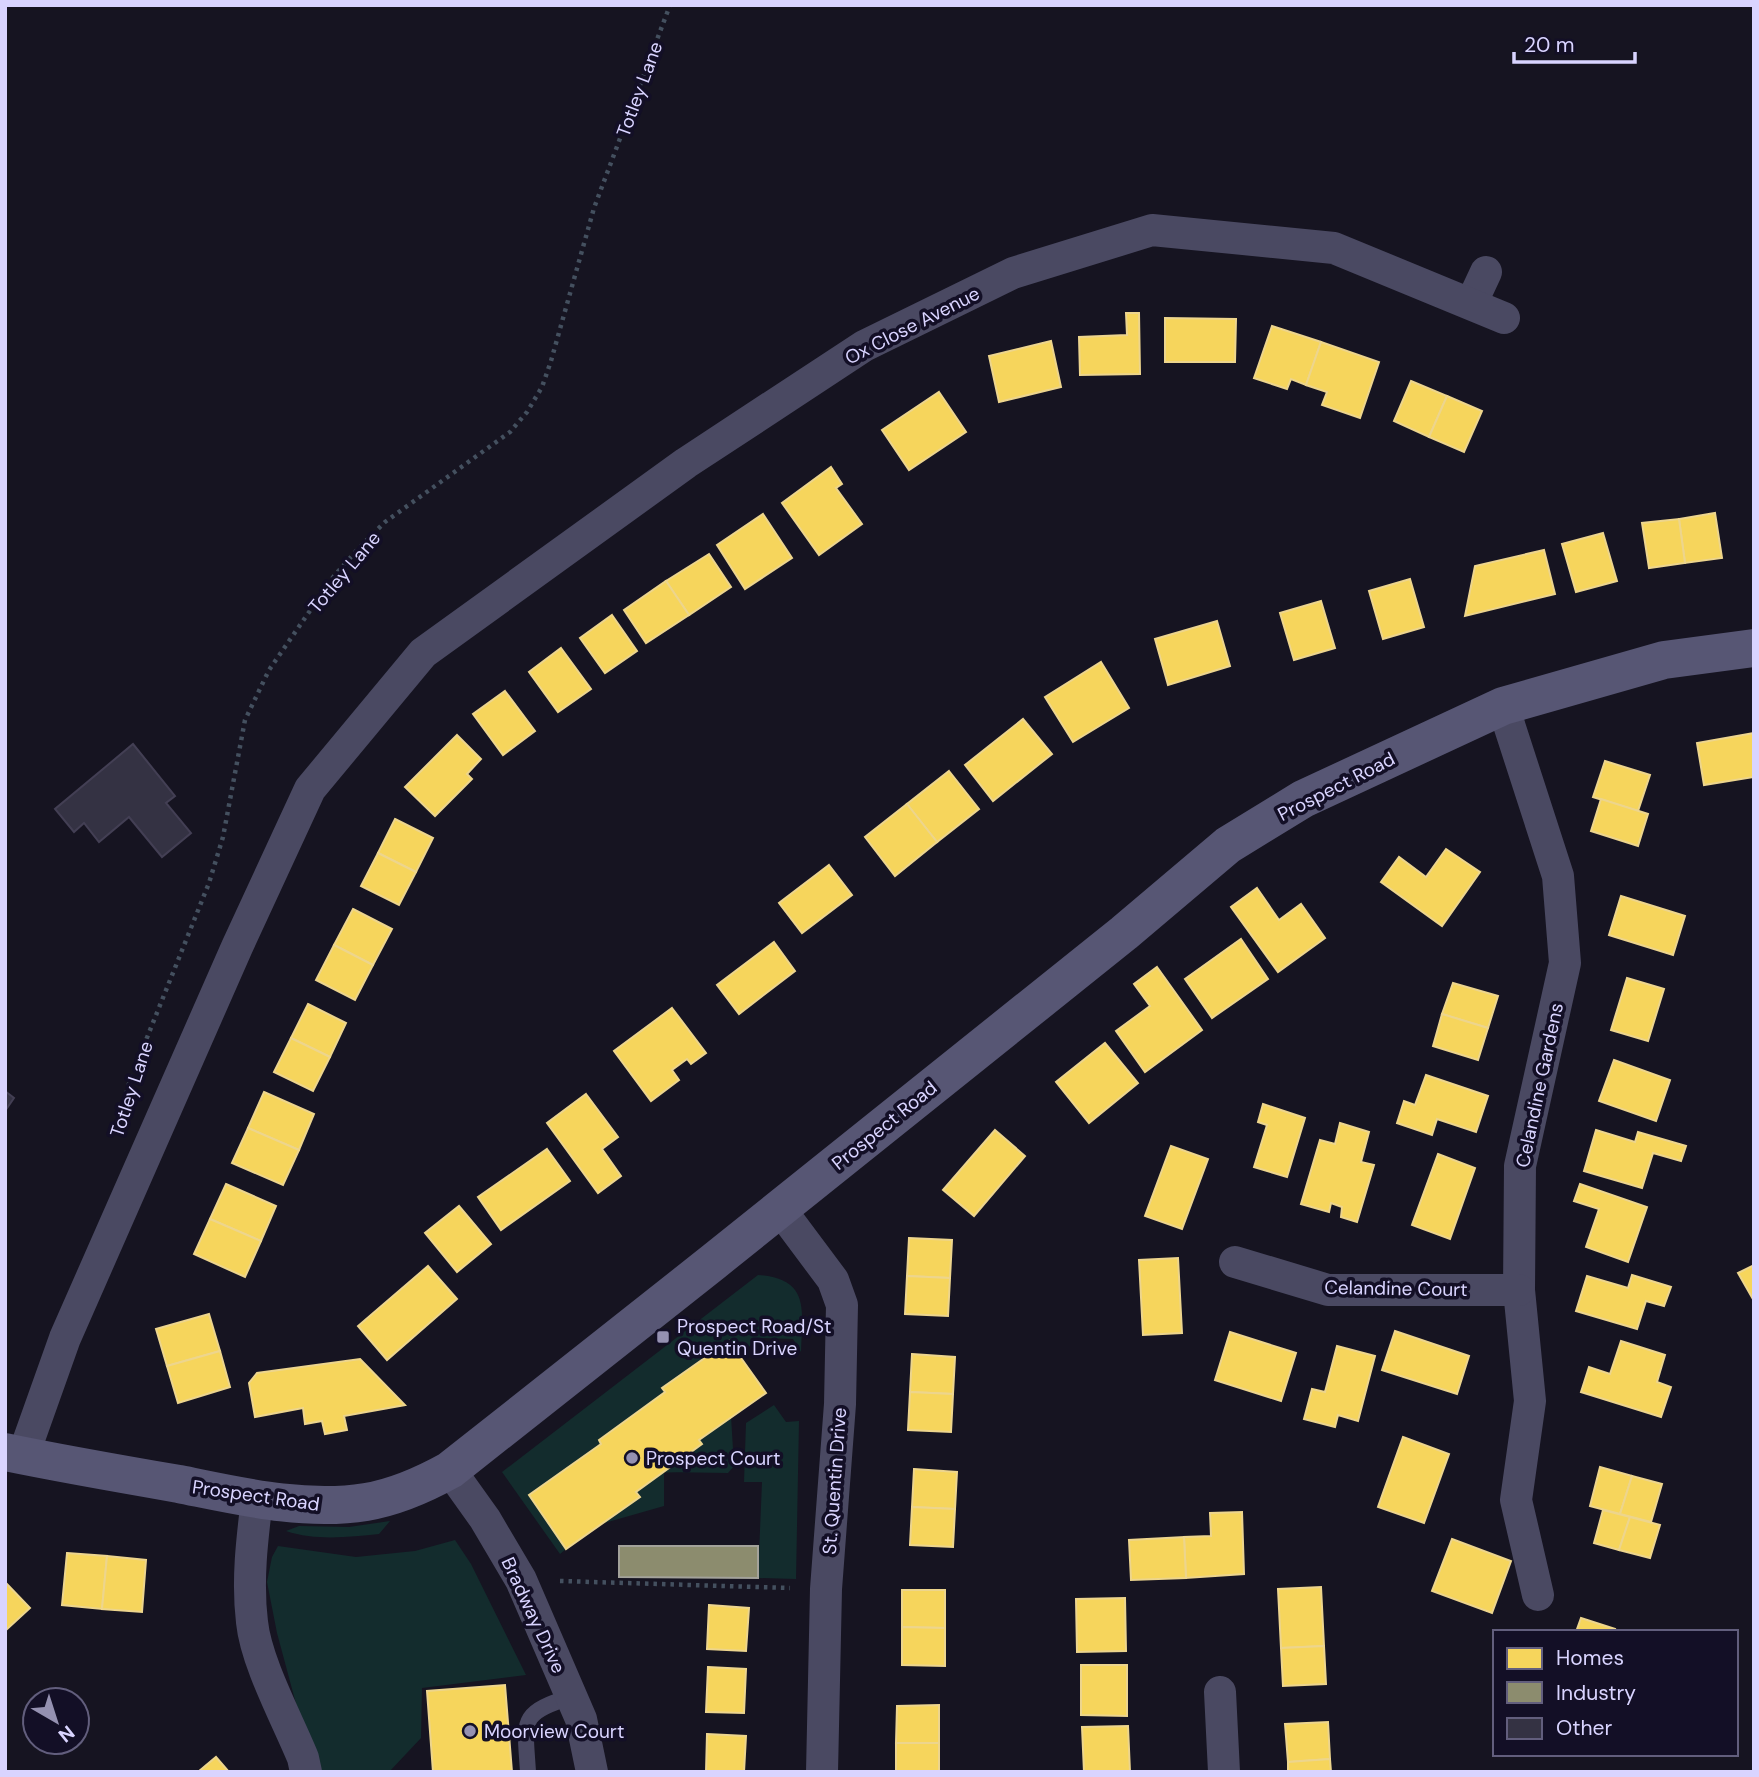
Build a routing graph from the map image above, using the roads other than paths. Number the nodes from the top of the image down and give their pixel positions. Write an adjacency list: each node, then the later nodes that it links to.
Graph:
1 (1486, 272): 2 (street)
2 (1472, 302): 3 (street, Ox Close Avenue); 5 (street, Ox Close Avenue)
3 (1504, 317)
4 (1754, 648): 6 (street, Prospect Road)
5 (423, 653): 10 (street, Totley Lane)
6 (1503, 706): 7 (street, Prospect Road); 9 (street, Celandine Gardens)
7 (780, 1209): 11 (street, Prospect Road); 19 (street, St. Quentin Drive)
8 (1235, 1262): 9 (street, Celandine Court)
9 (1519, 1290): 13 (street, Celandine Gardens)
10 (14, 1454): 12 (street, Prospect Road)
11 (450, 1470): 12 (street, Prospect Road); 15 (street, Bradway Drive)
12 (257, 1499): 16 (street)
13 (1538, 1595)
14 (1220, 1692): 20 (street)
15 (571, 1697): 17 (lane); 18 (street, Bradway Drive)
16 (306, 1772)
17 (528, 1772)
18 (592, 1772)
19 (822, 1772)
20 (1224, 1772)

